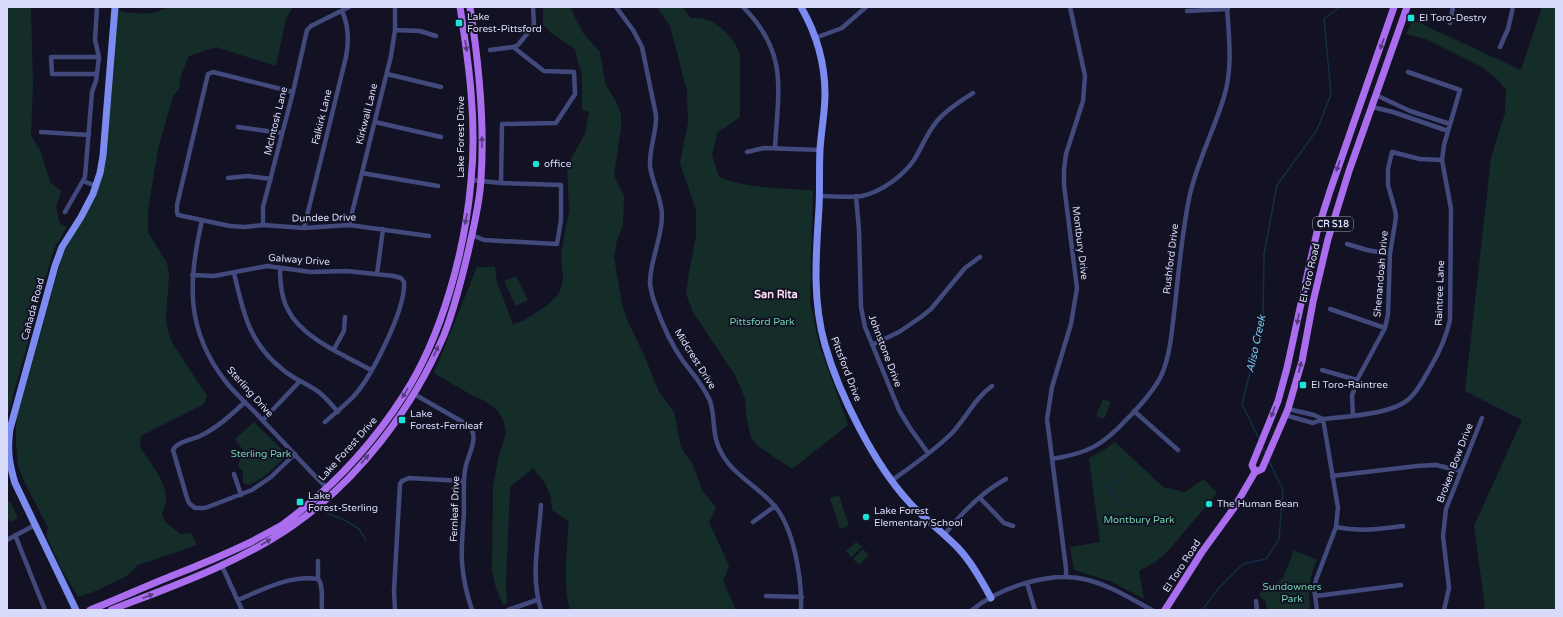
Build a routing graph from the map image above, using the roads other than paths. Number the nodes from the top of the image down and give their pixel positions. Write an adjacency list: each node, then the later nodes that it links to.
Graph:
1 (97, 7): 27 (street)
2 (115, 7): 59 (street, Cañada Road)
3 (349, 7): 18 (street)
4 (395, 7): 21 (street, Kirkwall Lane)
5 (460, 7): 55 (main road, Lake Forest Drive, one-way to 55)
6 (470, 7): 57 (main road, Lake Forest Drive, one-way to 6)
7 (533, 7): 24 (street)
8 (616, 7): 116 (street, Midcrest Drive)
9 (743, 7): 48 (street)
10 (801, 7): 23 (street, Pittsford Drive)
11 (866, 7): 23 (street)
12 (1070, 7): 103 (street, Montbury Drive)
13 (1394, 7): 105 (main road, El Toro Road, one-way to 105)
14 (1407, 7): 34 (main road, El Toro Road / CR S18)
15 (1452, 7): 20 (street)
16 (1513, 7): 25 (street)
17 (1228, 8): 19 (street); 90 (street, Rushford Drive)
18 (342, 11): 32 (street, McIntosh Lane); 67 (street, Falkirk Lane)
19 (1188, 11)
20 (1450, 23)
21 (395, 30): 22 (street); 30 (street, Kirkwall Lane)
22 (436, 36)
23 (815, 38): 49 (street, Pittsford Drive)
24 (513, 47): 26 (street); 58 (street)
25 (1500, 47)
26 (490, 50)
27 (99, 57): 29 (street); 29 (street)
28 (1408, 72): 41 (street, Raintree Lane)
29 (97, 74): 46 (street)
30 (387, 74): 31 (street); 39 (street, Kirkwall Lane)
31 (441, 87)
32 (293, 92): 45 (street, McIntosh Lane); 64 (street, Dundee Drive)
33 (973, 93): 62 (street)
34 (1376, 95): 35 (main road, El Toro Road / CR S18); 36 (street)
35 (1372, 107): 37 (street); 92 (main road, El Toro Road / CR S18, one-way to 35)
36 (1401, 107): 37 (street); 38 (street)
37 (1399, 114): 40 (street)
38 (1430, 118): 40 (street); 41 (street)
39 (375, 122): 47 (street); 52 (street, Kirkwall Lane)
40 (1428, 124): 43 (street)
41 (1450, 124): 43 (street, Raintree Lane)
42 (238, 127): 45 (street)
43 (1448, 131): 51 (street, Raintree Lane)
44 (41, 132): 46 (street)
45 (282, 133): 54 (street, McIntosh Lane)
46 (89, 135): 56 (street)
47 (441, 137)
48 (775, 148): 49 (street); 50 (street)
49 (820, 150): 61 (street, Pittsford Drive)
50 (747, 152)
51 (1442, 160): 72 (street, Shenandoah Drive); 94 (street, Raintree Lane)
52 (362, 173): 60 (street); 66 (street, Kirkwall Lane)
53 (228, 178): 54 (street)
54 (271, 178): 65 (street, McIntosh Lane)
55 (472, 180): 57 (street); 112 (main road, Lake Forest Drive, one-way to 112)
56 (83, 181): 59 (street); 63 (street)
57 (481, 181): 58 (street); 69 (main road, Lake Forest Drive)
58 (501, 183): 69 (street)
59 (96, 186): 119 (street, Cañada Road)
60 (438, 186)
61 (819, 196): 62 (street); 111 (street, Pittsford Drive)
62 (856, 196): 81 (street, Johnstone Drive)
63 (65, 212)
64 (202, 220): 65 (street, Dundee Drive); 77 (street, Sterling Drive)
65 (263, 225): 67 (street, Dundee Drive)
66 (349, 225): 67 (street, Dundee Drive); 68 (street, Dundee Drive)
67 (304, 228)
68 (383, 229): 70 (street, Dundee Drive); 76 (street)
69 (472, 235): 88 (main road, Lake Forest Drive, one-way to 69)
70 (428, 236)
71 (1347, 244): 72 (street)
72 (1390, 254): 80 (street, Shenandoah Drive)
73 (980, 257): 81 (street)
74 (280, 268): 75 (street, Galway Drive); 76 (street, Galway Drive); 82 (street)
75 (234, 273): 77 (street, Galway Drive); 86 (street)
76 (377, 274): 83 (street, Galway Drive)
77 (192, 276): 89 (street, Sterling Drive)
78 (1330, 309): 80 (street)
79 (345, 317): 82 (street)
80 (1384, 328): 85 (street, Shenandoah Drive)
81 (872, 345): 101 (street, Johnstone Drive)
82 (334, 349): 83 (street)
83 (371, 370): 91 (street)
84 (1322, 370): 85 (street)
85 (1357, 380): 94 (street, Shenandoah Drive)
86 (300, 381): 91 (street); 97 (street)
87 (992, 386): 101 (street)
88 (414, 394): 108 (main road, Lake Forest Drive, one-way to 88); 110 (street, Fernleaf Drive)
89 (245, 402): 97 (street, Sterling Drive); 113 (street)
90 (1134, 411): 100 (street); 103 (street, Rushford Drive)
91 (338, 412): 99 (street)
92 (1287, 412): 93 (street); 98 (street, Raintree Lane); 105 (main road, El Toro Road / CR S18)
93 (1307, 413): 96 (street); 98 (street)
94 (1353, 414): 96 (street, Raintree Lane)
95 (1482, 418): 104 (street, Broken Bow Drive)
96 (1323, 419): 98 (street, Raintree Lane); 107 (street)
97 (263, 420): 102 (street, Sterling Drive)
98 (1305, 421)
99 (325, 422)
100 (1178, 450)
101 (928, 453): 111 (street)
102 (295, 454): 112 (street, Sterling Drive); 113 (street)
103 (1052, 459): 130 (street, Montbury Drive)
104 (1461, 471): 107 (street); 158 (street, Broken Bow Drive)
105 (1255, 472): 155 (main road, El Toro Road)
106 (234, 474): 113 (street)
107 (1332, 476): 122 (street)
108 (349, 477): 112 (street); 117 (main road, Lake Forest Drive)
109 (1006, 479): 114 (street)
110 (463, 481): 147 (street); 148 (street, Fernleaf Drive)
111 (892, 481): 124 (street, Pittsford Drive)
112 (327, 488): 117 (street); 126 (main road, Lake Forest Drive)
113 (241, 496)
114 (980, 498): 120 (street); 124 (street)
115 (541, 505): 139 (street)
116 (775, 506): 118 (street); 136 (street, Midcrest Drive)
117 (302, 519): 129 (main road, Lake Forest Drive, one-way to 117)
118 (753, 522)
119 (35, 525): 123 (street); 142 (street, Cañada Road)
120 (1013, 526)
121 (1403, 526): 122 (street)
122 (1336, 527): 135 (street)
123 (15, 535): 125 (street); 141 (street)
124 (944, 535): 137 (street, Pittsford Drive)
125 (7, 540)
126 (232, 551): 128 (main road, Lake Forest Drive); 129 (main road)
127 (318, 561): 131 (street)
128 (199, 566): 129 (main road); 143 (main road, Lake Forest Drive)
129 (222, 566): 138 (street); 144 (main road, Lake Forest Drive, one-way to 129)
130 (1066, 577): 132 (street); 154 (street)
131 (318, 579): 138 (street); 146 (street)
132 (1027, 583): 137 (street); 153 (street)
133 (1401, 585): 135 (street)
134 (766, 596): 136 (street)
135 (1316, 596): 157 (street)
136 (802, 597): 151 (street, Midcrest Drive)
137 (991, 598): 152 (street)
138 (238, 600): 145 (street)
139 (537, 600): 149 (street); 150 (street)
140 (1256, 601): 156 (street)
141 (45, 610)
142 (76, 610)
143 (90, 610)
144 (111, 610)
145 (242, 610)
146 (322, 610)
147 (395, 610)
148 (472, 610)
149 (508, 610)
150 (540, 610)
151 (802, 610)
152 (972, 610)
153 (1035, 610)
154 (1152, 610)
155 (1165, 610)
156 (1257, 610)
157 (1317, 610)
158 (1444, 610)

